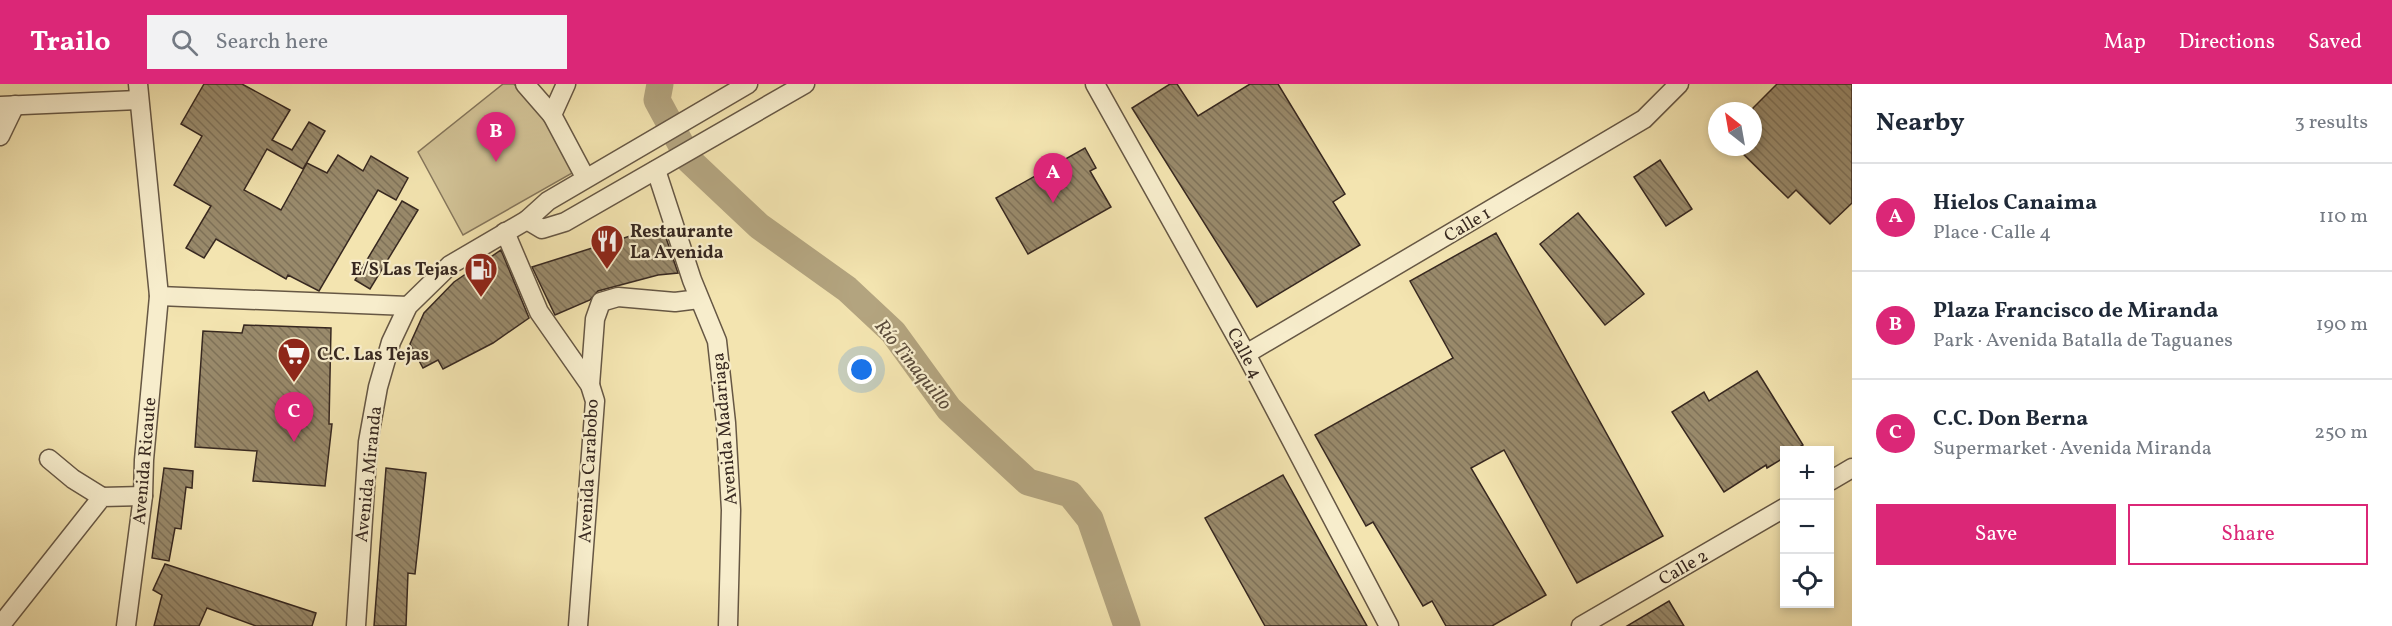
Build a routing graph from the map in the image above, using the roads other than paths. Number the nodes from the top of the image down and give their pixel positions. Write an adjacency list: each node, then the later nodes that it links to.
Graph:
1 (525, 84): 9 (street)
2 (566, 84): 9 (street)
3 (748, 84): 12 (street, Avenida Miranda)
4 (805, 84): 11 (street)
5 (1095, 84): 18 (street, Calle 4)
6 (1679, 84): 18 (street, Calle 1)
7 (138, 92): 8 (street); 15 (street, Avenida Ricaute)
8 (8, 106): 10 (street)
9 (552, 115): 12 (street)
10 (0, 136)
11 (661, 167): 13 (street); 16 (street, Avenida Madariaga)
12 (585, 177): 13 (street, Avenida Miranda)
13 (527, 220): 14 (street, Avenida Miranda)
14 (505, 232): 17 (street, Avenida Miranda); 19 (street, Avenida Carabobo)
15 (159, 296): 17 (street); 23 (street, Avenida Ricaute)
16 (699, 299): 19 (street); 30 (street, Avenida Madariaga)
17 (408, 306): 28 (street, Avenida Miranda)
18 (1246, 354): 31 (street, Calle 4)
19 (590, 385): 29 (street, Avenida Carabobo)
20 (49, 459): 24 (street)
21 (1852, 468): 22 (street)
22 (1834, 479)
23 (143, 496): 24 (street); 27 (street, Avenida Ricaute)
24 (102, 497): 26 (street)
25 (1780, 511): 32 (street, Calle 2)
26 (0, 626)
27 (126, 626)
28 (356, 626)
29 (578, 626)
30 (728, 626)
31 (1389, 626)
32 (1581, 626)

